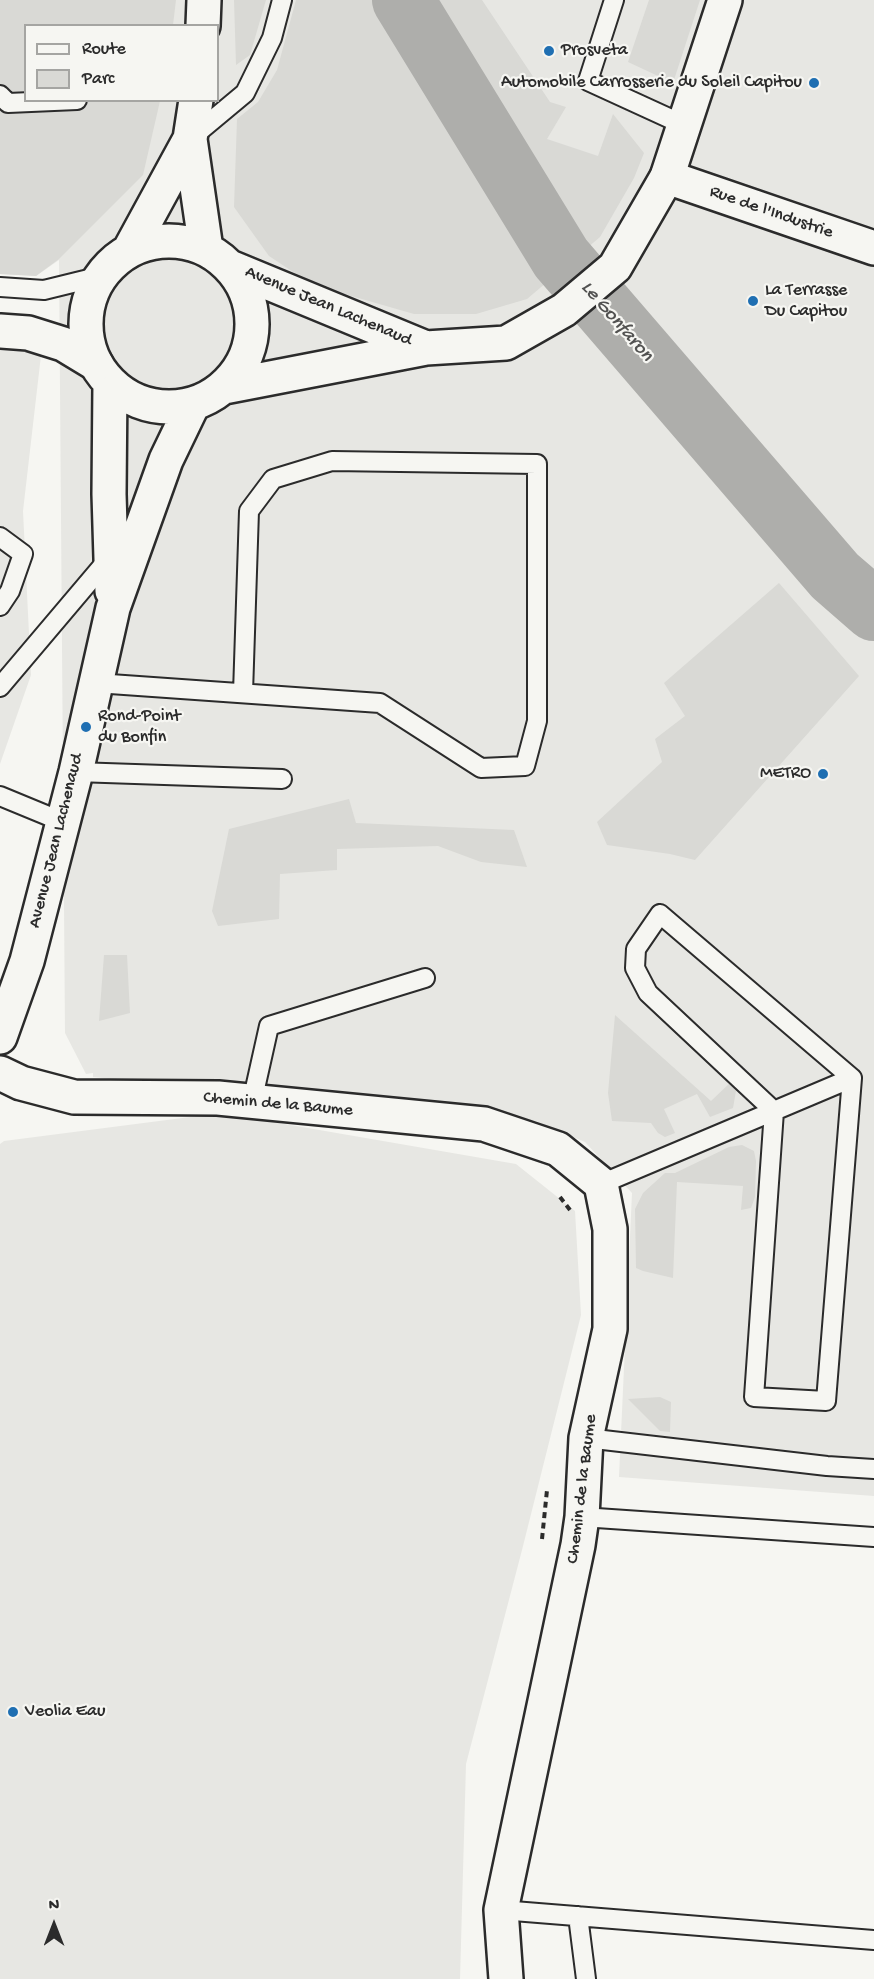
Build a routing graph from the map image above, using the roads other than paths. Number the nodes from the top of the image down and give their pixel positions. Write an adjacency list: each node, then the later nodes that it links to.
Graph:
1 (204, 0): 5 (main road)
2 (282, 0): 10 (lane)
3 (614, 0): 9 (lane)
4 (725, 0): 9 (main road, Avenue Jean Lachenaud)
5 (203, 24)
6 (0, 95): 7 (lane)
7 (31, 102)
8 (196, 102): 10 (main road)
9 (684, 125): 11 (main road, Avenue Jean Lachenaud)
10 (190, 139): 13 (main road); 14 (main road)
11 (667, 177): 12 (main road, Rue de l'Industrie); 18 (main road, Avenue Jean Lachenaud)
12 (874, 248)
13 (129, 251): 14 (main road); 15 (main road)
14 (218, 258): 18 (main road, Avenue Jean Lachenaud); 20 (main road)
15 (100, 276): 16 (lane); 19 (main road)
16 (0, 288)
17 (0, 331): 19 (main road)
18 (426, 348): 20 (main road, Avenue Jean Lachenaud)
19 (103, 373): 21 (main road); 23 (main road, Avenue Jean Lachenaud)
20 (224, 387): 21 (main road)
21 (193, 404): 25 (main road, Avenue Jean Lachenaud)
22 (0, 537): 24 (lane)
23 (111, 555): 25 (main road, Avenue Jean Lachenaud); 27 (lane)
24 (0, 606)
25 (113, 608): 26 (main road, Avenue Jean Lachenaud)
26 (96, 683): 28 (lane); 29 (main road, Avenue Jean Lachenaud)
27 (0, 687)
28 (243, 693): 28 (lane)
29 (76, 772): 30 (lane); 32 (main road, Avenue Jean Lachenaud)
30 (282, 779)
31 (0, 797): 32 (lane)
32 (63, 822): 34 (main road, Avenue Jean Lachenaud)
33 (425, 978): 37 (lane)
34 (0, 1037)
35 (0, 1073): 37 (main road, Chemin de la Baume)
36 (852, 1078): 38 (lane); 38 (lane); 38 (lane)
37 (252, 1102): 39 (main road, Chemin de la Baume)
38 (774, 1111): 39 (lane)
39 (600, 1184): 40 (main road, Chemin de la Baume)
40 (586, 1438): 41 (lane); 42 (main road, Chemin de la Baume)
41 (874, 1468)
42 (582, 1517): 43 (lane); 44 (main road, Chemin de la Baume)
43 (874, 1537)
44 (501, 1910): 45 (lane); 47 (main road, Chemin de la Baume)
45 (578, 1916): 46 (lane); 48 (lane)
46 (874, 1940)
47 (506, 1979)
48 (586, 1979)

